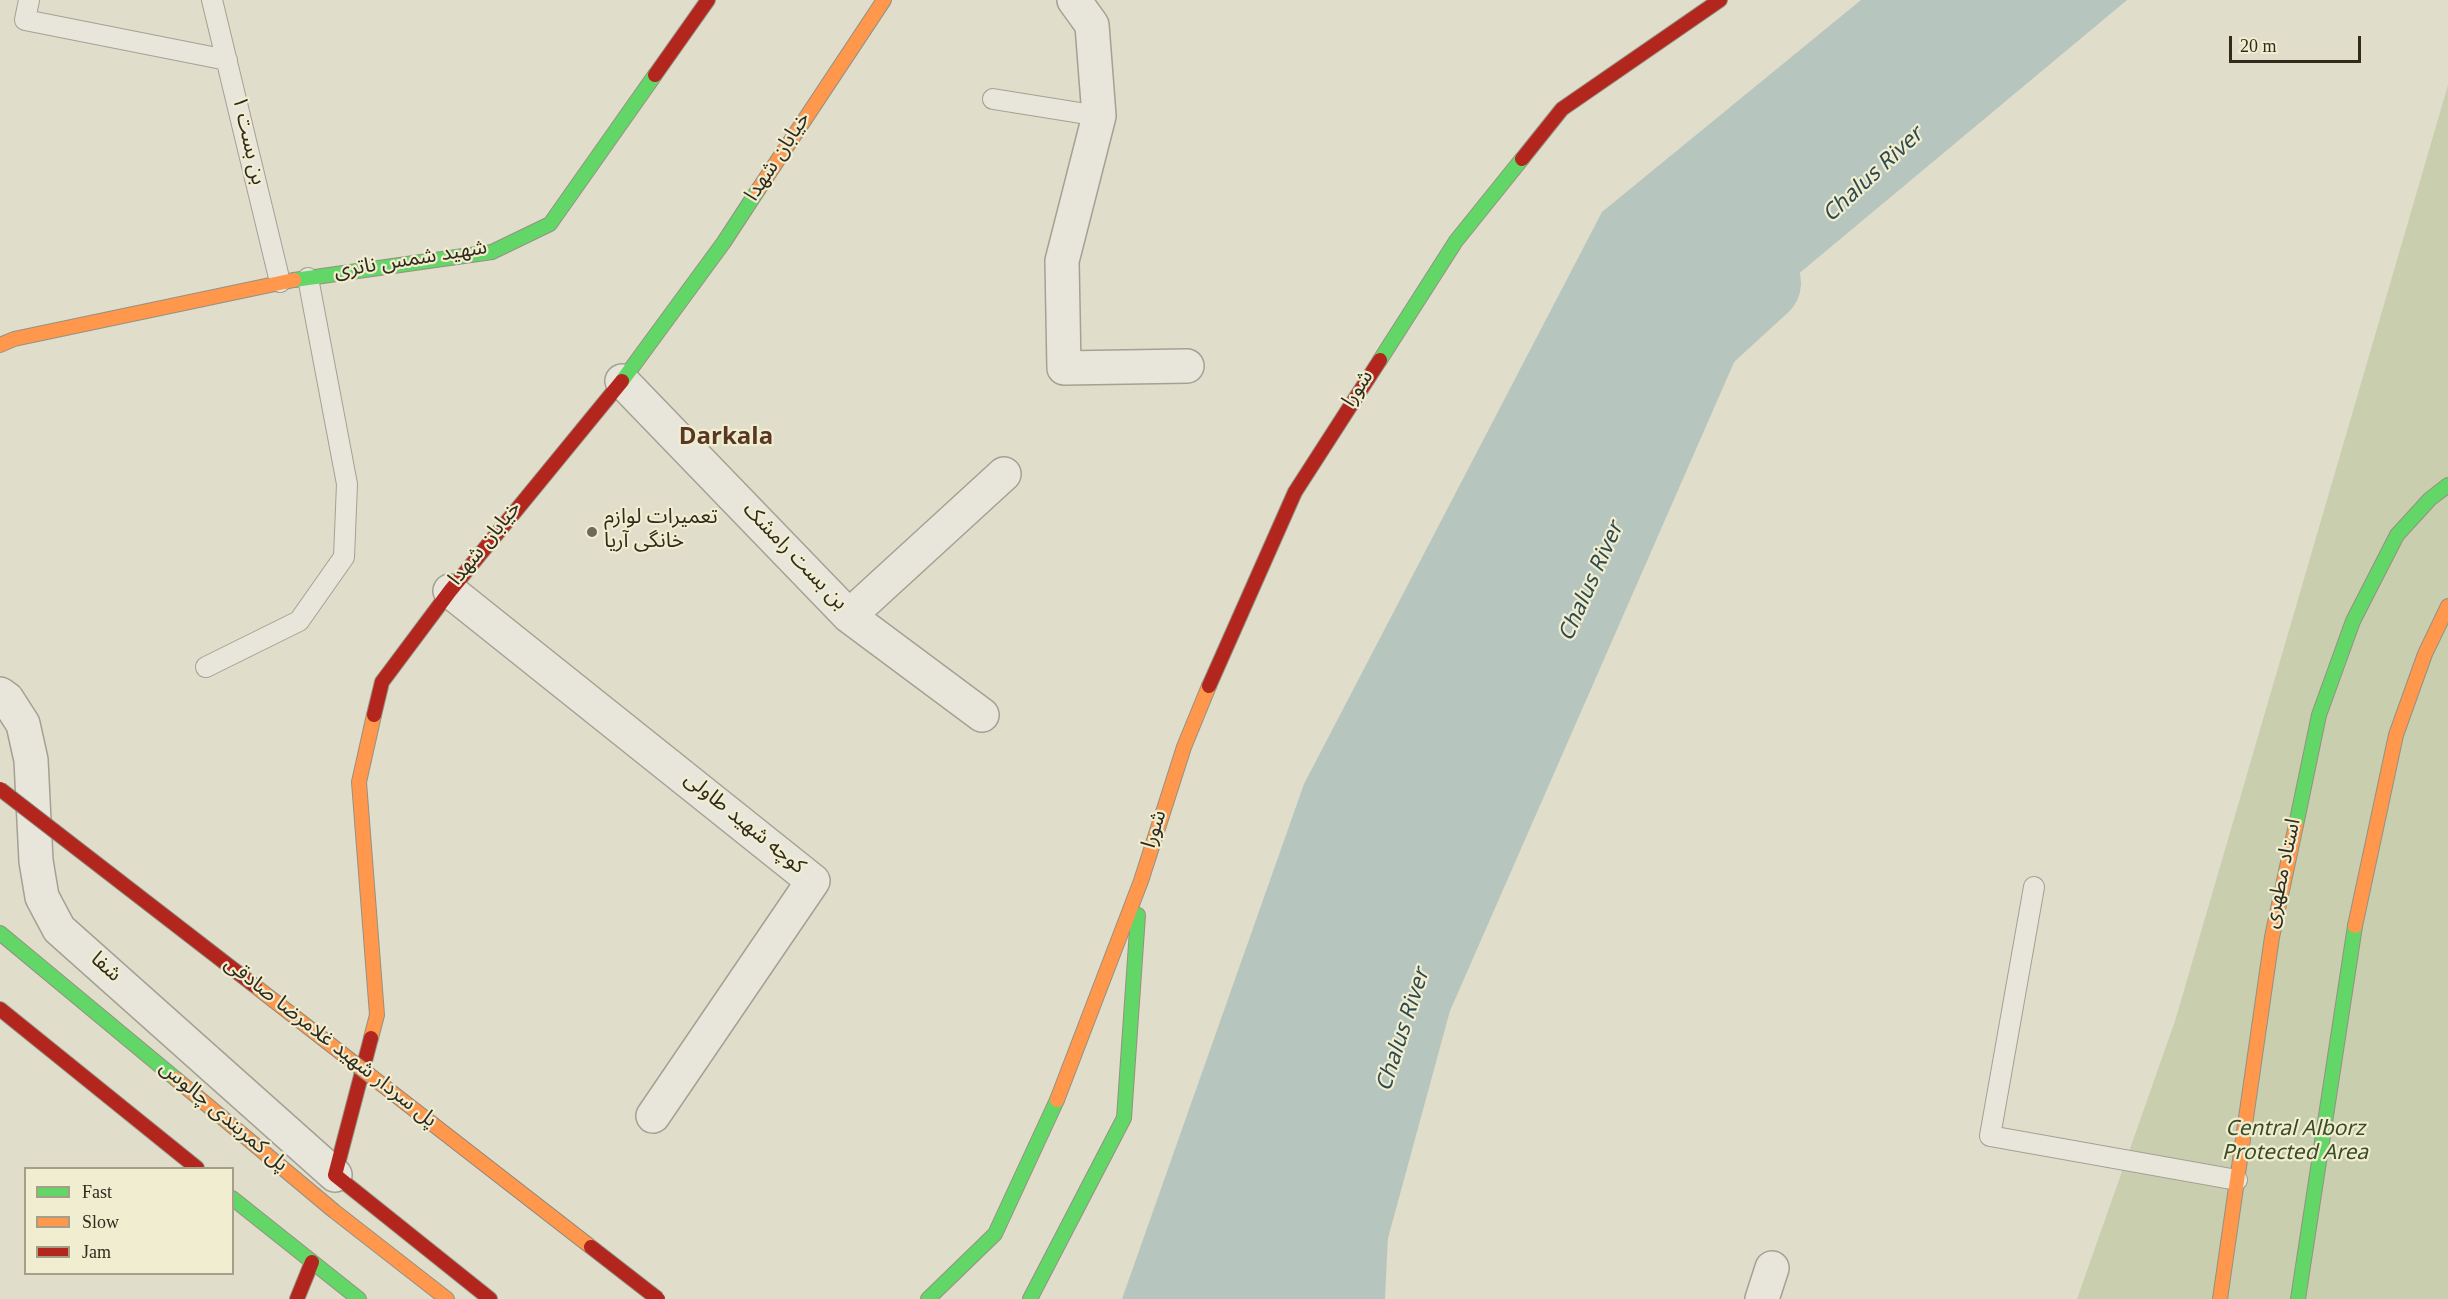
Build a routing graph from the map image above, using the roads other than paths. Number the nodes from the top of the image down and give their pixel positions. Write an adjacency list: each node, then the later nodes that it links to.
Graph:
1 (29, 0): 7 (lane)
2 (212, 0): 7 (lane, بن بست ۱)
3 (708, 0): 10 (main road, شهید شمس ناتری)
4 (884, 0): 14 (main road, خیابان شهدا)
5 (1074, 0): 9 (street)
6 (1720, 0): 26 (main road, شورا)
7 (226, 60): 11 (lane, بن بست ۱)
8 (993, 99): 9 (lane)
9 (1099, 116): 13 (street)
10 (308, 278): 11 (main road, شهید شمس ناتری); 22 (lane)
11 (280, 282): 12 (main road, شهید شمس ناتری)
12 (0, 345)
13 (1187, 366)
14 (622, 381): 19 (main road, خیابان شهدا); 21 (street, بن بست رامشک)
15 (1004, 474): 21 (street)
16 (2448, 485): 17 (main road, استاد مطهری)
17 (2430, 499): 18 (main road); 33 (main road, استاد مطهری)
18 (2442, 510)
19 (450, 591): 30 (street, کوچه شهید طاولی); 32 (main road, خیابان شهدا)
20 (2448, 606): 46 (main road)
21 (849, 616): 24 (street, بن بست رامشک)
22 (206, 667)
23 (0, 694): 32 (street, شفا)
24 (982, 715)
25 (0, 789): 41 (main road, پل سردار شهید غلامرضا صادقی, bridge)
26 (1141, 881): 42 (main road, شورا); 43 (main road, شورا)
27 (2034, 887): 33 (lane)
28 (0, 933): 39 (main road, پل کمربندی چالوس)
29 (0, 1009): 31 (main road)
30 (653, 1116)
31 (196, 1167)
32 (335, 1175): 40 (main road)
33 (2237, 1180): 45 (main road, استاد مطهری)
34 (234, 1200): 35 (main road)
35 (312, 1262): 37 (main road); 38 (main road)
36 (1772, 1268): 44 (street)
37 (297, 1299)
38 (359, 1299)
39 (447, 1299)
40 (490, 1299)
41 (658, 1299)
42 (928, 1299)
43 (1030, 1299)
44 (1762, 1299)
45 (2220, 1299)
46 (2298, 1299)

